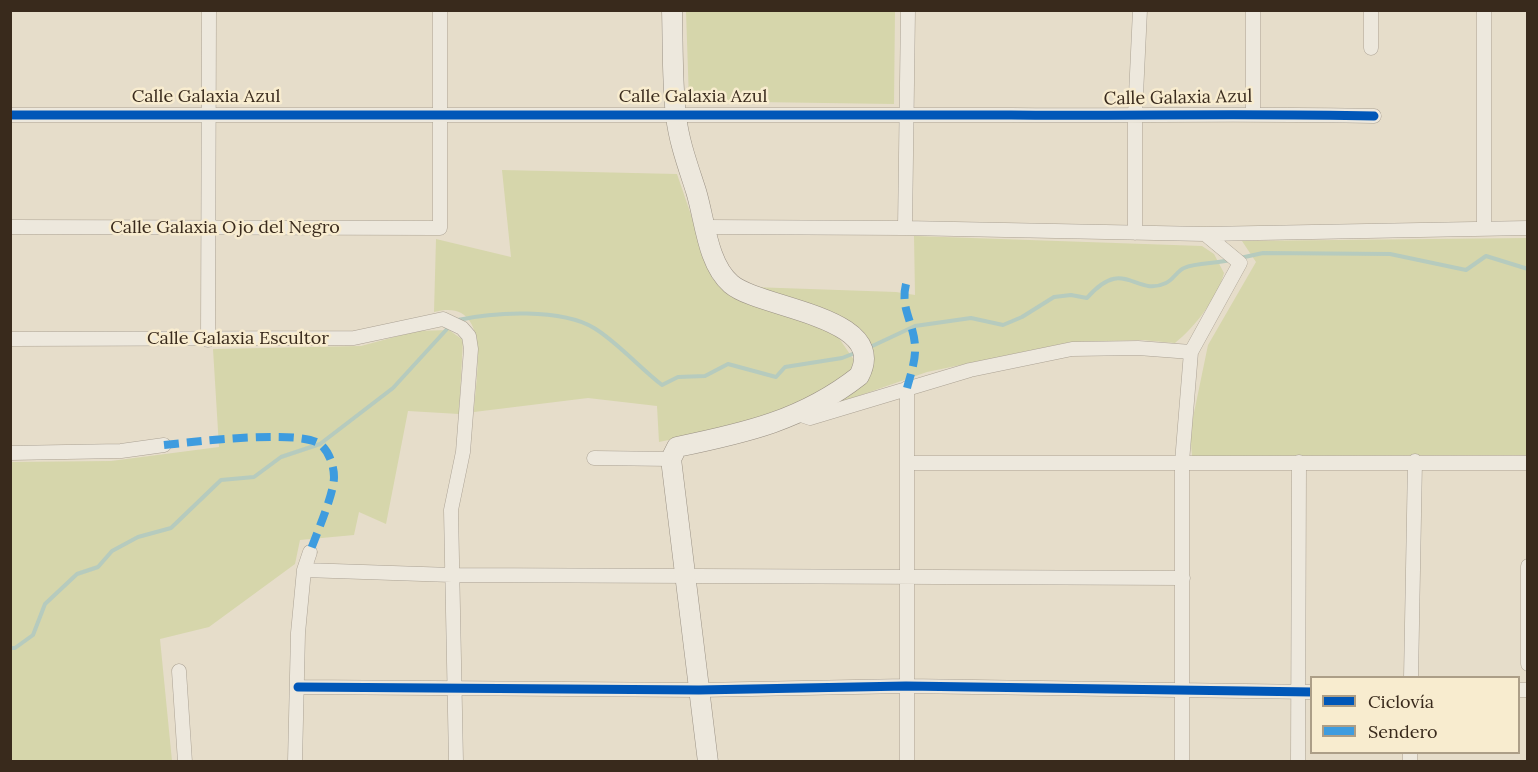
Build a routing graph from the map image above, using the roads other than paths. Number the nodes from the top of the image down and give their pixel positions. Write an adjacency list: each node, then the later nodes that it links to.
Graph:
1 (210, 10): 11 (street)
2 (441, 10): 10 (street)
3 (672, 10): 13 (street)
4 (908, 10): 14 (street)
5 (1140, 10): 16 (street)
6 (1253, 10): 12 (street)
7 (1371, 10): 9 (street)
8 (1484, 10): 22 (street)
9 (1371, 48)
10 (442, 111): 11 (street, Calle Galaxia Azul); 13 (street, Calle Galaxia Azul); 20 (street, Calle Galaxia Ojo del Negro)
11 (209, 113): 15 (street, Calle Galaxia Azul); 20 (street)
12 (1253, 113): 16 (street, Calle Galaxia Azul); 17 (street, Calle Galaxia Azul)
13 (676, 114): 14 (street, Calle Galaxia Azul); 19 (street)
14 (907, 114): 16 (street, Calle Galaxia Azul); 21 (street)
15 (10, 115)
16 (1135, 116): 24 (street)
17 (1374, 116)
18 (10, 227): 20 (street, Calle Galaxia Ojo del Negro)
19 (705, 227): 21 (street); 30 (street)
20 (210, 228): 27 (street)
21 (905, 228): 24 (street)
22 (1484, 228): 23 (street); 25 (street)
23 (1527, 228)
24 (1135, 233): 25 (street)
25 (1205, 234): 28 (street)
26 (10, 339): 27 (street, Calle Galaxia Escultor)
27 (208, 340): 43 (street, Calle Galaxia Escultor)
28 (1191, 352): 29 (street); 36 (street)
29 (908, 388): 30 (street); 38 (street)
30 (798, 414): 34 (street)
31 (164, 446): 32 (street)
32 (10, 453)
33 (594, 458): 34 (street)
34 (671, 459): 44 (street)
35 (1414, 461): 37 (street); 39 (street); 49 (street)
36 (1182, 462): 37 (street); 38 (street); 46 (street)
37 (1299, 462): 55 (street)
38 (907, 463): 45 (street)
39 (1527, 463)
40 (310, 552): 42 (street)
41 (1527, 566): 47 (street)
42 (304, 570): 43 (street); 51 (street)
43 (452, 575): 44 (street); 52 (street)
44 (684, 575): 45 (street); 53 (street)
45 (906, 576): 46 (street); 50 (street)
46 (1183, 578): 54 (street)
47 (1527, 664)
48 (179, 671): 56 (street)
49 (1411, 676)
50 (906, 686): 53 (street); 54 (street); 60 (street)
51 (298, 687): 52 (street); 57 (street)
52 (454, 690): 53 (street); 58 (street)
53 (699, 690): 59 (street)
54 (1182, 691): 55 (street); 61 (street)
55 (1305, 692): 62 (street)
56 (186, 762)
57 (295, 762)
58 (456, 762)
59 (708, 762)
60 (907, 762)
61 (1182, 762)
62 (1298, 762)

